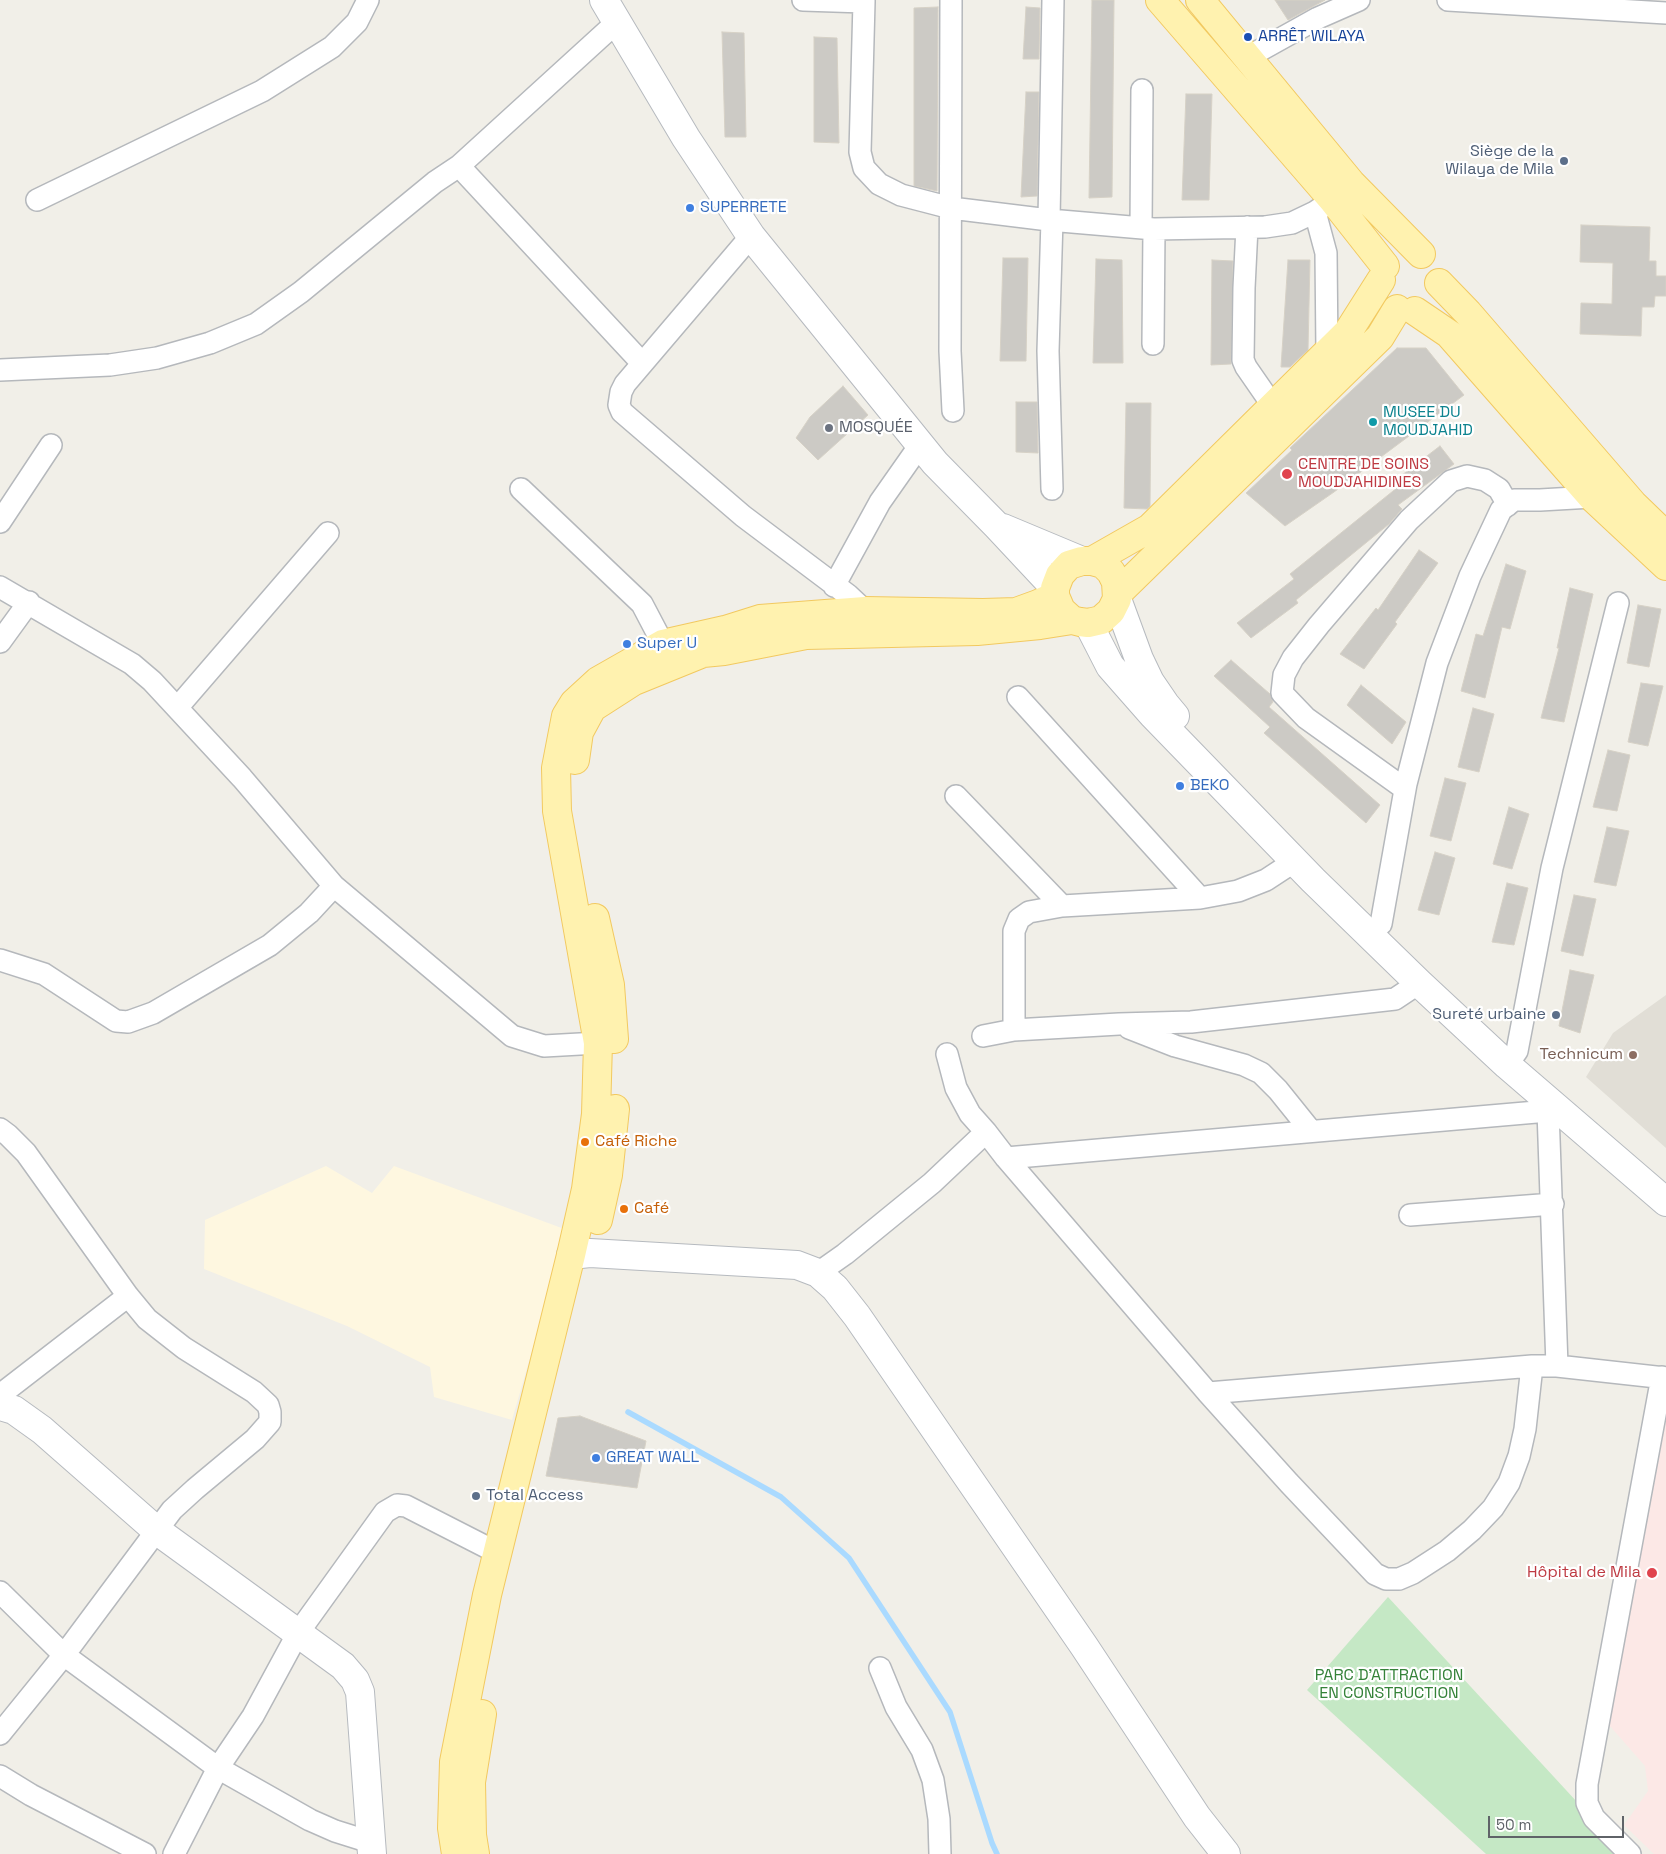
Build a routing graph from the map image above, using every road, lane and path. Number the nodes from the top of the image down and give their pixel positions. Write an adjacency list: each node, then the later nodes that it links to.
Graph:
1 (368, 0): 16 (street)
2 (802, 0): 9 (street)
3 (951, 0): 17 (street)
4 (1053, 0): 18 (street)
5 (1160, 0): 15 (main road)
6 (1200, 0): 12 (main road)
7 (1359, 0): 12 (street)
8 (1448, 0): 11 (street)
9 (864, 1): 17 (street)
10 (610, 11): 14 (street); 21 (main road)
11 (1666, 13)
12 (1248, 57): 15 (main road)
13 (1142, 90): 20 (street)
14 (459, 166): 28 (street); 29 (street)
15 (1333, 199): 19 (street); 22 (main road); 23 (main road); 27 (street)
16 (37, 200)
17 (951, 208): 18 (street); 31 (street)
18 (1050, 220): 20 (street); 35 (street)
19 (1247, 227): 20 (street); 30 (street)
20 (1147, 228): 26 (street)
21 (751, 236): 28 (street); 33 (main road)
22 (1421, 254): 23 (main road); 24 (main road)
23 (1383, 273): 25 (main road); 27 (main road)
24 (1439, 283): 25 (main road); 41 (main road)
25 (1406, 310): 36 (main road); 47 (main road)
26 (1153, 344)
27 (1327, 353): 30 (main road)
28 (642, 363): 44 (street)
29 (0, 370)
30 (1273, 406): 42 (main road)
31 (953, 411)
32 (51, 444): 38 (street)
33 (920, 444): 39 (main road); 44 (street)
34 (521, 489): 53 (street)
35 (1052, 489)
36 (1592, 497): 37 (street); 43 (main road)
37 (1508, 505): 56 (street); 56 (street)
38 (0, 522)
39 (997, 526): 42 (main road); 46 (main road)
40 (328, 533): 55 (street)
41 (1666, 536)
42 (1087, 560): 46 (main road); 47 (main road)
43 (1666, 566)
44 (834, 586): 50 (street)
45 (0, 587): 48 (street)
46 (1055, 592): 50 (main road); 51 (main road)
47 (1117, 596): 51 (main road); 62 (main road)
48 (29, 602): 52 (street); 55 (street)
49 (1618, 603): 70 (street)
50 (865, 612): 53 (main road)
51 (1080, 621): 58 (main road); 80 (main road)
52 (0, 642)
53 (663, 644): 68 (main road)
54 (1018, 697): 60 (street)
55 (177, 708): 59 (street)
56 (1405, 789): 62 (street)
57 (956, 796): 61 (street)
58 (1295, 861): 60 (street); 64 (main road)
59 (334, 886): 63 (street); 68 (street)
60 (1200, 898): 61 (street)
61 (1062, 906): 66 (street)
62 (1380, 924): 70 (main road)
63 (0, 960)
64 (1419, 983): 65 (street); 70 (main road)
65 (1119, 1024): 66 (street); 73 (street)
66 (1014, 1030): 67 (street)
67 (983, 1036)
68 (598, 1043): 80 (main road)
69 (946, 1054): 74 (street)
70 (1512, 1058): 71 (main road); 76 (main road)
71 (1550, 1108): 73 (street); 77 (main road); 78 (street)
72 (0, 1129): 82 (street)
73 (1311, 1131): 75 (street)
74 (986, 1132): 75 (street); 81 (street)
75 (1006, 1158): 87 (street)
76 (1666, 1177)
77 (1666, 1202)
78 (1553, 1204): 79 (street); 85 (street)
79 (1410, 1215)
80 (580, 1254): 81 (main road); 83 (main road)
81 (818, 1273): 105 (main road)
82 (128, 1296): 88 (street); 90 (street)
83 (570, 1298): 91 (main road); 103 (main road)
84 (1532, 1366): 85 (street); 87 (street); 87 (street)
85 (1557, 1366): 86 (street)
86 (1664, 1378): 106 (street)
87 (1208, 1393)
88 (0, 1395)
89 (0, 1406): 90 (main road)
90 (156, 1530): 93 (main road); 94 (street)
91 (498, 1553): 93 (street); 102 (main road)
92 (0, 1592): 94 (street)
93 (298, 1633): 97 (street); 99 (main road)
94 (64, 1655): 96 (street); 97 (street)
95 (880, 1668): 104 (street)
96 (0, 1734)
97 (218, 1768): 99 (street); 101 (street)
98 (0, 1776): 100 (street)
99 (371, 1848)
100 (145, 1854)
101 (174, 1854)
102 (456, 1854)
103 (475, 1854)
104 (940, 1854)
105 (1226, 1854)
106 (1630, 1854)

